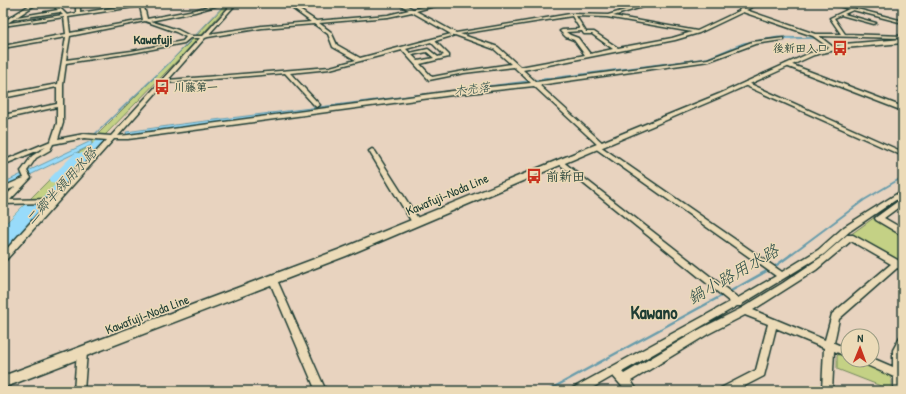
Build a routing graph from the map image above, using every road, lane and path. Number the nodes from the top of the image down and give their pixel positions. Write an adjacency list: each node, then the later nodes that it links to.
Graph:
1 (37, 3): 18 (main road)
2 (53, 3): 13 (street)
3 (78, 3): 19 (street)
4 (222, 3): 25 (street)
5 (235, 3): 38 (street)
6 (287, 3): 26 (street)
7 (399, 3): 15 (street)
8 (444, 3): 15 (street)
9 (653, 3): 23 (street)
10 (758, 3): 16 (street)
11 (830, 3): 14 (street)
12 (141, 4): 19 (street); 25 (street)
13 (57, 8): 17 (street); 18 (street)
14 (852, 9): 20 (street); 27 (street)
15 (413, 10): 26 (street); 32 (street)
16 (742, 10): 31 (street); 34 (street)
17 (62, 11): 22 (street); 24 (street)
18 (23, 12): 24 (main road)
19 (78, 14): 22 (street)
20 (840, 14): 28 (street); 35 (street)
21 (573, 15): 23 (street); 30 (street); 32 (street)
22 (66, 16): 29 (street); 33 (street)
23 (607, 16): 31 (street)
24 (14, 18): 29 (main road)
25 (145, 20): 33 (street); 37 (street)
26 (312, 22): 38 (street); 49 (street)
27 (903, 22)
28 (874, 23)
29 (3, 25)
30 (583, 30): 45 (street); 47 (street)
31 (698, 32): 45 (street)
32 (455, 34): 40 (street); 52 (street)
33 (68, 35): 42 (street); 50 (street)
34 (815, 35): 35 (street); 44 (street)
35 (844, 36): 36 (street)
36 (903, 36)
37 (189, 37): 38 (street); 50 (street)
38 (202, 37): 56 (street)
39 (782, 39): 57 (street)
40 (432, 40): 43 (street); 48 (street)
41 (903, 41): 44 (main road, Kawafuji-Noda Line)
42 (3, 47)
43 (403, 48): 46 (street); 49 (street)
44 (831, 48): 53 (main road, Kawafuji-Noda Line)
45 (617, 50): 47 (street)
46 (409, 54): 48 (street); 51 (street)
47 (588, 55): 54 (street)
48 (437, 58): 51 (street)
49 (360, 60): 55 (street)
50 (64, 62): 59 (street)
51 (417, 63): 52 (street)
52 (514, 65): 54 (street)
53 (788, 65): 58 (main road, Kawafuji-Noda Line); 63 (street)
54 (519, 69): 57 (street)
55 (287, 72): 56 (street); 62 (street)
56 (163, 82): 65 (street)
57 (535, 84): 65 (street); 67 (street)
58 (746, 84): 67 (main road, Kawafuji-Noda Line); 69 (street)
59 (60, 85): 60 (street); 61 (street)
60 (3, 96)
61 (59, 105): 64 (street); 66 (street)
62 (317, 105)
63 (903, 109)
64 (3, 117)
65 (107, 138): 66 (street); 75 (street)
66 (52, 142): 71 (street); 72 (street)
67 (600, 146): 70 (main road, Kawafuji-Noda Line); 82 (street)
68 (372, 151): 78 (street)
69 (903, 154)
70 (560, 162): 78 (main road, Kawafuji-Noda Line); 84 (street)
71 (3, 163)
72 (26, 174): 73 (street); 77 (street)
73 (3, 190)
74 (903, 192): 82 (street)
75 (55, 201): 77 (street); 80 (street)
76 (903, 201): 79 (street)
77 (3, 202)
78 (416, 222): 83 (main road, Kawafuji-Noda Line)
79 (903, 233)
80 (3, 258)
81 (900, 265): 85 (street); 88 (street)
82 (782, 276): 84 (street)
83 (273, 280): 90 (main road, Kawafuji-Noda Line); 97 (street)
84 (738, 303): 92 (street)
85 (745, 311): 86 (street); 94 (street)
86 (773, 322): 88 (street); 100 (street)
87 (903, 340): 93 (street)
88 (829, 345): 89 (street); 101 (street)
89 (840, 350)
90 (82, 352): 95 (main road, Kawafuji-Noda Line); 96 (street)
91 (880, 366): 93 (street)
92 (614, 371): 94 (street); 98 (street)
93 (900, 375): 102 (street)
94 (623, 380): 99 (street)
95 (3, 382)
96 (79, 391)
97 (321, 391)
98 (577, 391)
99 (633, 391)
100 (725, 391)
101 (827, 391)
102 (899, 391)

